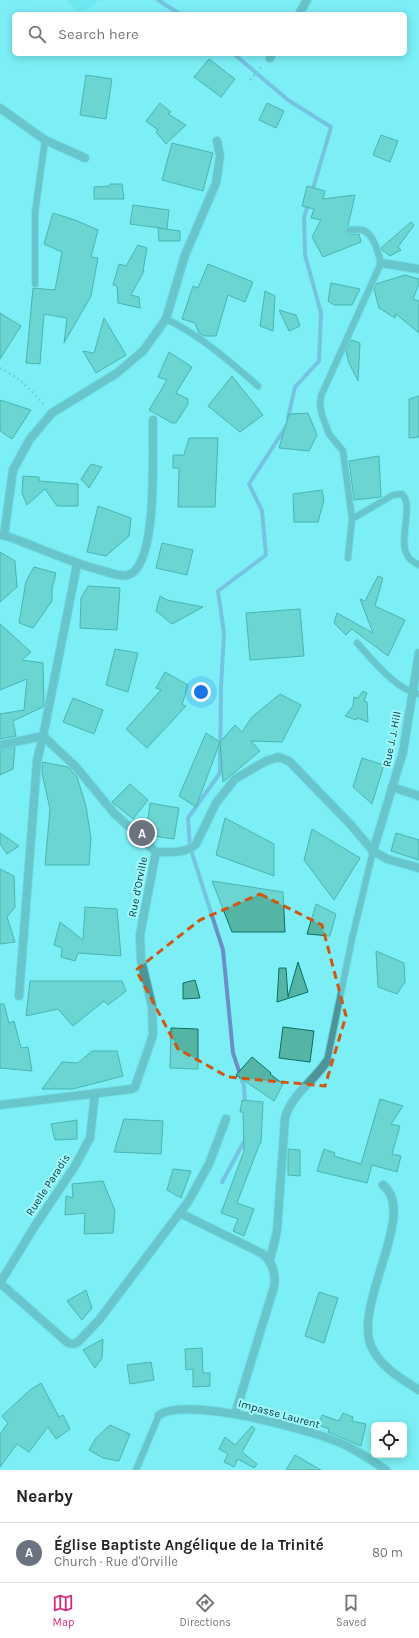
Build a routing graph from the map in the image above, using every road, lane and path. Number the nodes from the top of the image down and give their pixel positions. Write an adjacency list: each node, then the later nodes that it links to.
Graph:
1 (307, 0): 2 (street)
2 (300, 12)
3 (271, 56): 4 (path)
4 (250, 80)
5 (0, 108): 6 (street)
6 (45, 140): 8 (street); 12 (lane)
7 (217, 141): 13 (street)
8 (85, 158)
9 (349, 230): 10 (lane)
10 (381, 263): 11 (street); 18 (lane)
11 (419, 269)
12 (35, 284)
13 (166, 319): 15 (lane); 16 (street)
14 (0, 368): 16 (path)
15 (258, 386)
16 (52, 413): 19 (street)
17 (153, 420): 21 (street)
18 (352, 519): 20 (lane); 22 (lane)
19 (2, 535): 21 (street)
20 (348, 558)
21 (77, 565): 26 (street)
22 (419, 565)
23 (357, 643): 25 (lane)
24 (419, 653): 25 (street, Rue J. J. Hill)
25 (415, 693): 28 (street, Rue J. J. Hill)
26 (43, 736): 27 (street); 31 (street); 33 (street)
27 (0, 744)
28 (392, 787): 29 (street); 30 (street, Rue J. J. Hill)
29 (419, 796)
30 (373, 851): 31 (street, Rue d'Orville); 32 (street); 34 (lane)
31 (156, 852): 35 (street, Rue d'Orville)
32 (419, 868)
33 (19, 996)
34 (327, 1061): 40 (street)
35 (95, 1093): 36 (street, Rue d'Orville); 41 (street, Ruelle Paradis)
36 (0, 1106)
37 (226, 1119): 39 (street)
38 (383, 1185): 42 (street)
39 (180, 1213): 40 (street); 41 (street)
40 (270, 1260): 43 (street)
41 (0, 1283)
42 (419, 1390)
43 (235, 1414): 44 (street, Impasse Laurent); 45 (street, Impasse Laurent)
44 (158, 1415): 46 (lane)
45 (375, 1467): 47 (street, Impasse Laurent)
46 (136, 1470)
47 (386, 1470)

